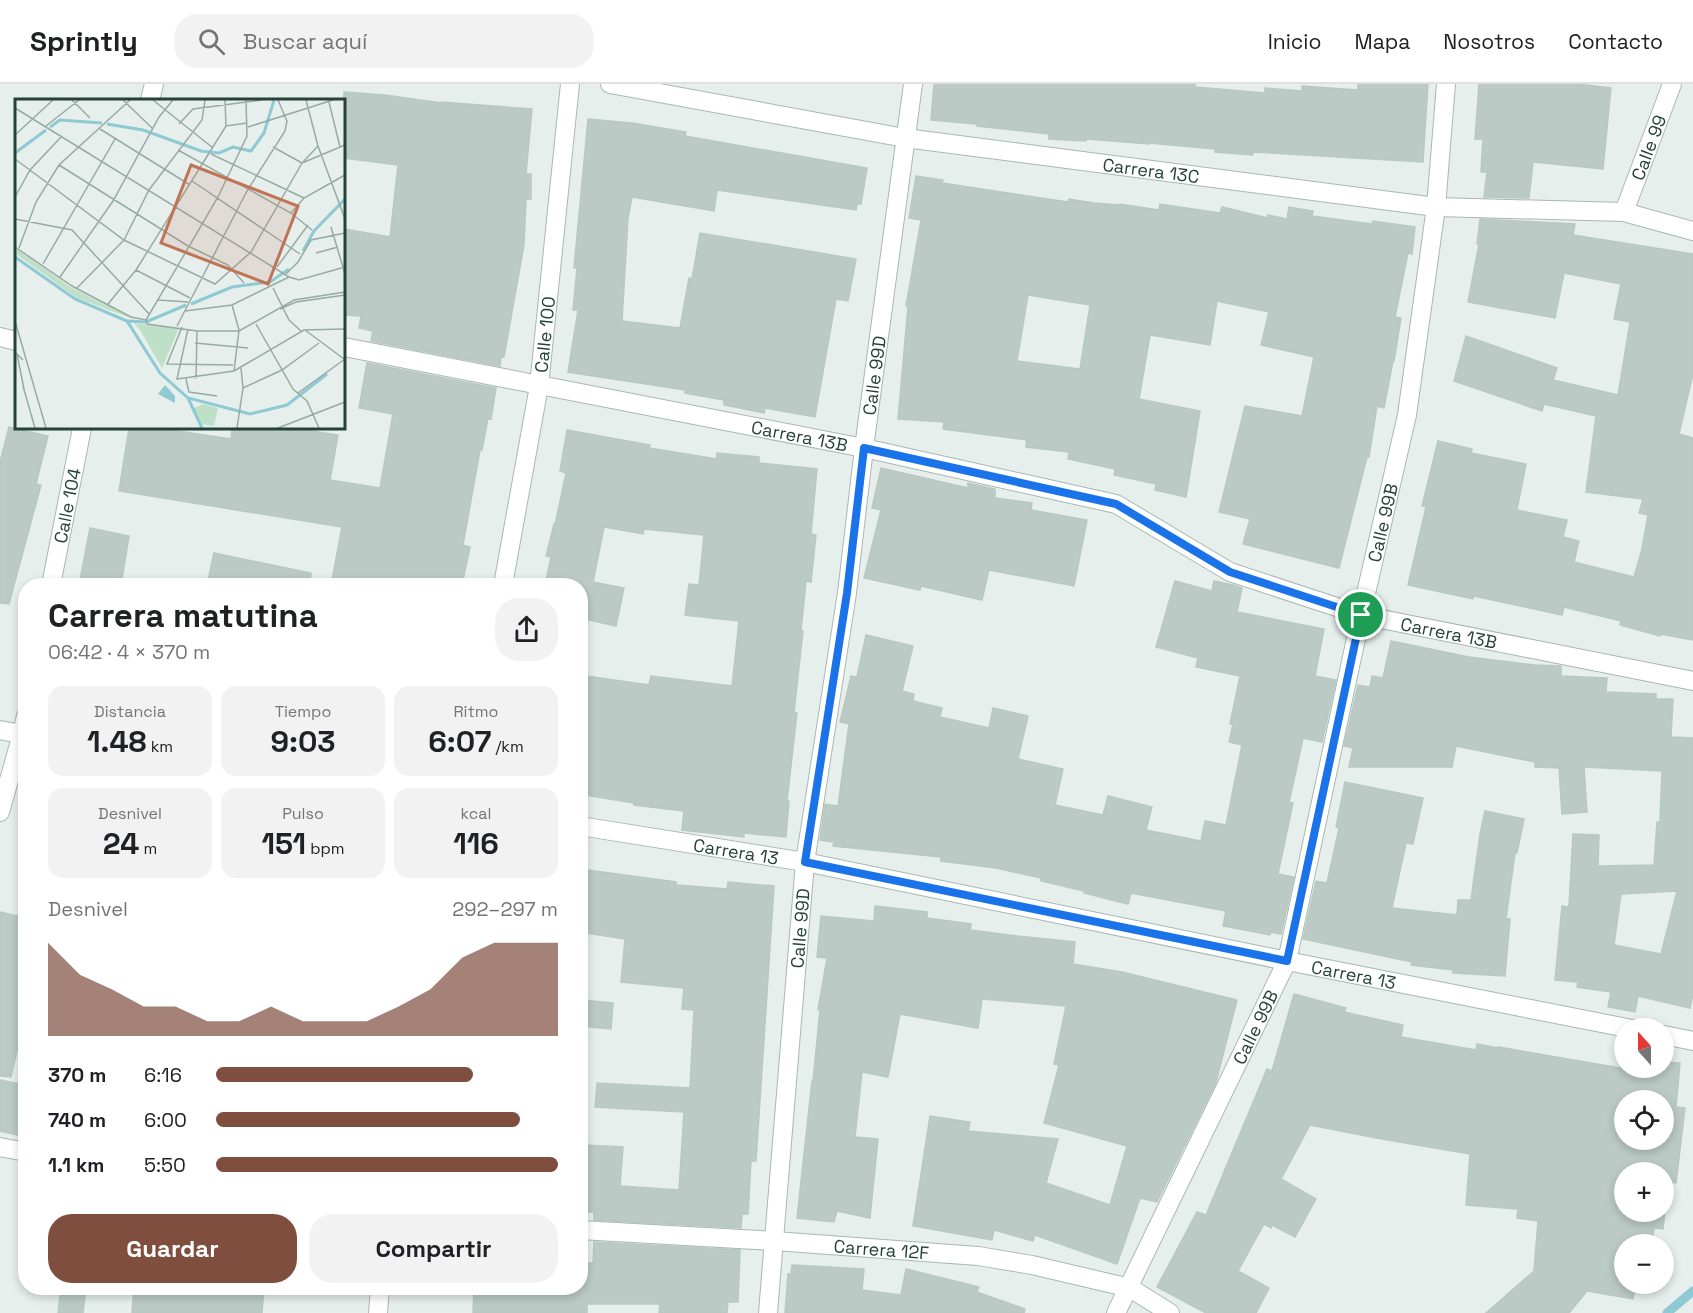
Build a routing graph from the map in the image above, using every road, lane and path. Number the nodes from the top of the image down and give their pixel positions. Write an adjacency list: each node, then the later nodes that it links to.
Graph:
1 (154, 84): 7 (street)
2 (570, 84): 15 (street, Calle 100)
3 (610, 84): 8 (street, Carrera 13C)
4 (913, 84): 8 (street, Calle 99D)
5 (1446, 84): 9 (street, Calle 99B)
6 (1672, 84): 10 (street, Calle 99)
7 (150, 99)
8 (905, 138): 9 (street, Carrera 13C); 17 (street, Calle 99D)
9 (1436, 207): 10 (street, Carrera 13C); 20 (street, Calle 99B)
10 (1624, 212): 11 (street, Carrera 13C)
11 (1693, 231)
12 (0, 338): 13 (street)
13 (15, 341)
14 (345, 347): 15 (street, Carrera 13B)
15 (538, 386): 17 (street, Carrera 13B); 19 (street, Calle 100)
16 (82, 429): 18 (street, Calle 104)
17 (864, 448): 20 (street, Carrera 13B); 27 (street, Calle 99D)
18 (52, 578)
19 (504, 578)
20 (1361, 615): 21 (street, Carrera 13B); 28 (street, Calle 99B)
21 (1693, 681)
22 (0, 730): 23 (street)
23 (18, 733)
24 (18, 754): 25 (street)
25 (0, 812)
26 (588, 827): 27 (street, Carrera 13)
27 (805, 862): 28 (street, Carrera 13); 35 (street, Calle 99D)
28 (1287, 961): 29 (street, Carrera 13); 36 (street, Calle 99B)
29 (1614, 1025)
30 (1674, 1037): 31 (street)
31 (1693, 1041)
32 (0, 1147): 33 (street)
33 (18, 1150)
34 (588, 1230): 35 (street, Carrera 12F)
35 (775, 1241): 36 (street, Carrera 12F); 39 (street, Calle 99D)
36 (1130, 1287): 40 (street, Calle 99B); 41 (street, Carrera 12F)
37 (379, 1295): 38 (street)
38 (378, 1313)
39 (768, 1313)
40 (1116, 1313)
41 (1170, 1313)

